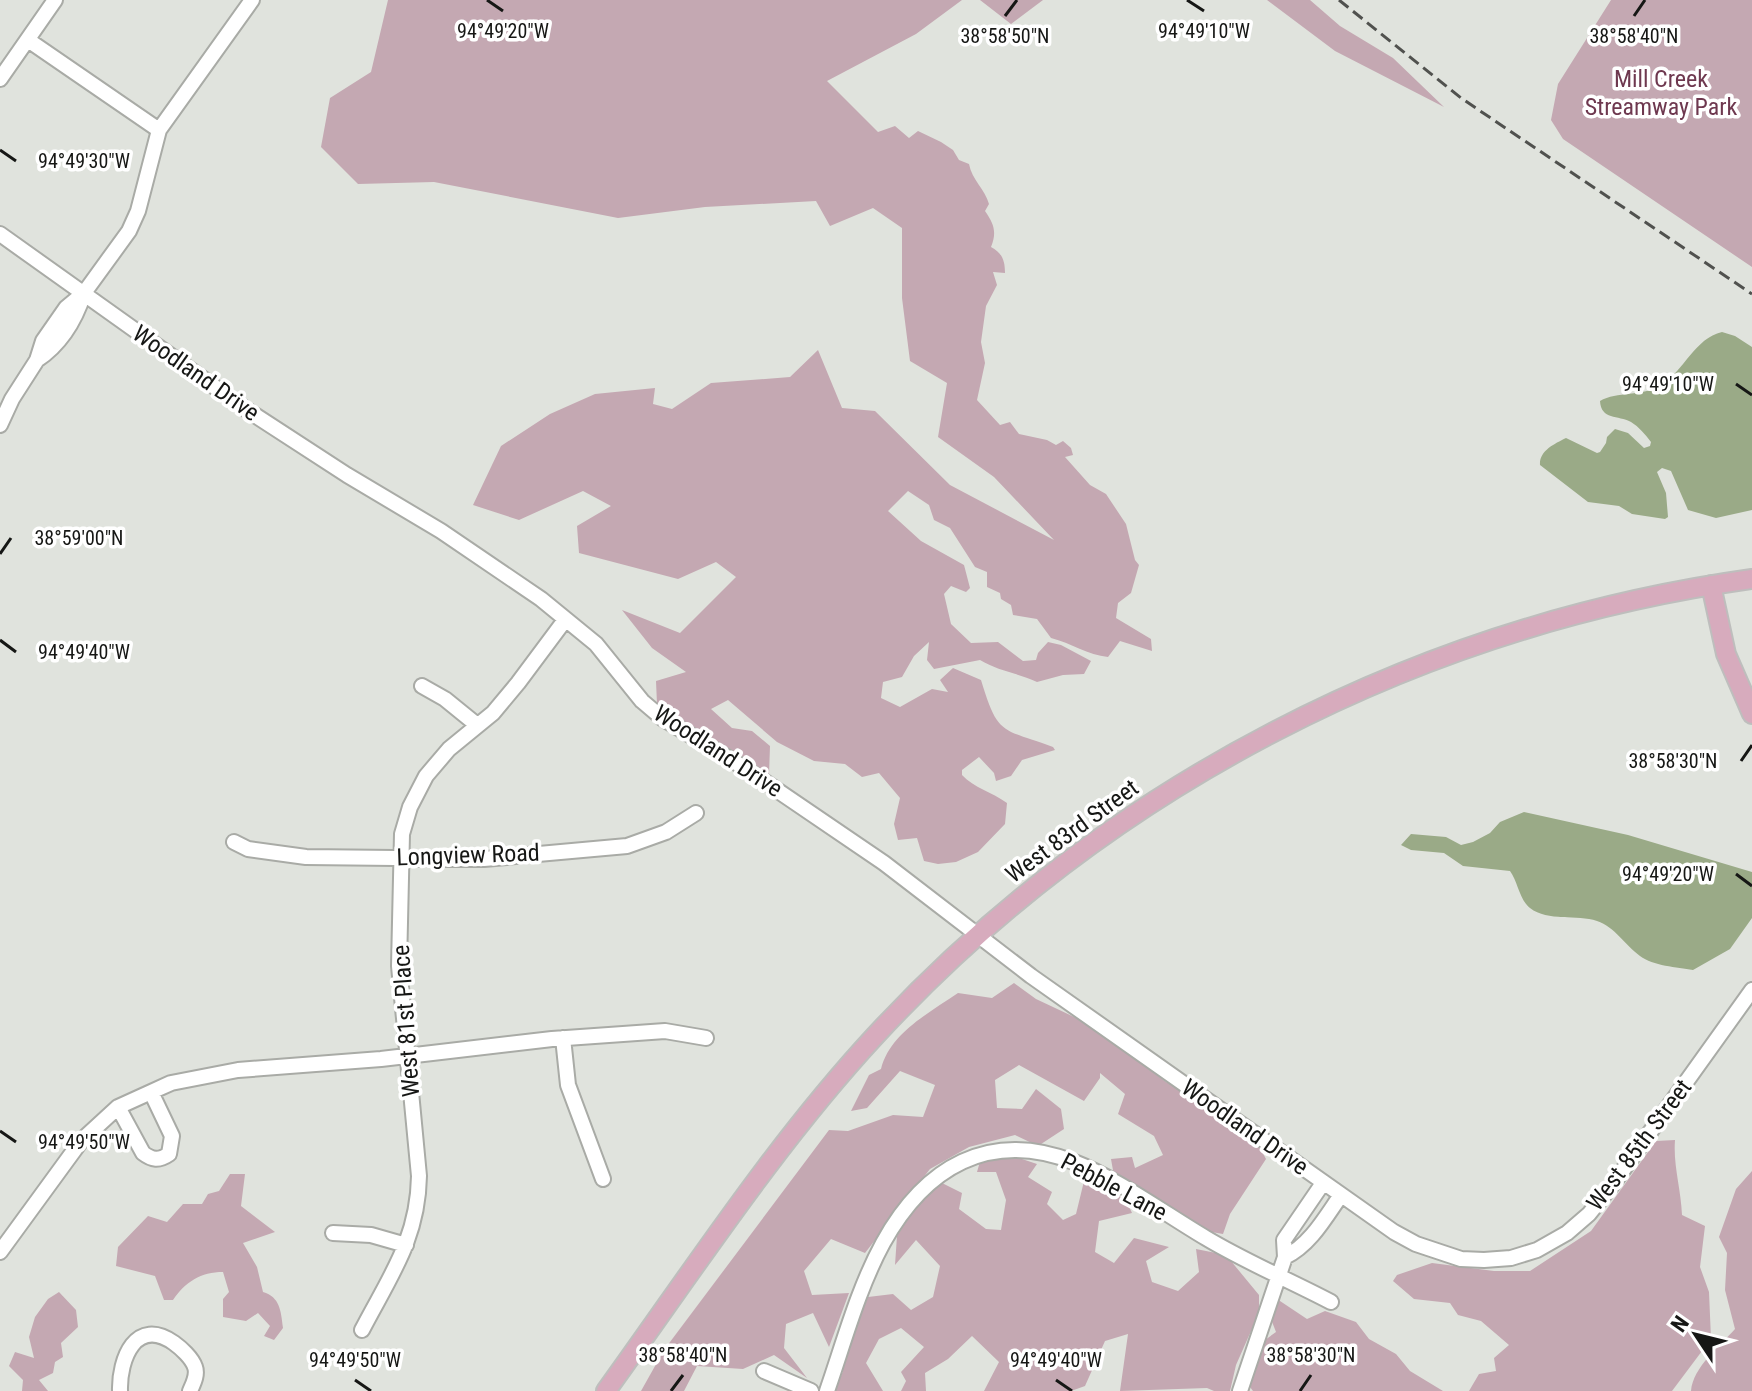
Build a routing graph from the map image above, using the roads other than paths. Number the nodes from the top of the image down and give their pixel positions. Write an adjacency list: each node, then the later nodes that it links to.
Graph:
1 (55, 0): 3 (street)
2 (252, 0): 5 (street)
3 (28, 40): 4 (street); 5 (street)
4 (0, 79)
5 (159, 130): 7 (street)
6 (0, 234): 7 (street, Woodland Drive)
7 (84, 293): 8 (street); 11 (street, Woodland Drive)
8 (0, 425)
9 (1752, 579): 10 (main road, West 83rd Street)
10 (1711, 585): 13 (main road); 18 (main road, West 83rd Street)
11 (565, 620): 14 (street, West 81st Place); 18 (street, Woodland Drive)
12 (422, 686): 14 (street)
13 (1752, 714)
14 (477, 725): 17 (street, West 81st Place)
15 (696, 813): 17 (street, Longview Road)
16 (234, 842): 17 (street, Longview Road)
17 (400, 859): 22 (street, West 81st Place)
18 (976, 936): 26 (street, Woodland Drive); 38 (main road, West 83rd Street)
19 (1752, 990): 27 (street, West 85th Street)
20 (563, 1038): 21 (street); 22 (street); 25 (street)
21 (706, 1038)
22 (407, 1056): 23 (street); 29 (street, West 81st Place)
23 (151, 1092): 24 (street); 24 (street)
24 (118, 1107): 30 (street)
25 (603, 1179)
26 (1323, 1183): 27 (street, West 85th Street); 31 (street)
27 (1341, 1195): 31 (street)
28 (333, 1233): 29 (street)
29 (406, 1245): 34 (street, West 81st Place)
30 (0, 1252)
31 (1285, 1257): 32 (street)
32 (1278, 1274): 33 (street, Pebble Lane); 40 (street, Pebble Lane); 41 (street)
33 (1331, 1302)
34 (362, 1330)
35 (764, 1371): 39 (street)
36 (120, 1391): 37 (street)
37 (190, 1391)
38 (606, 1391)
39 (811, 1391)
40 (827, 1391)
41 (1240, 1391)

